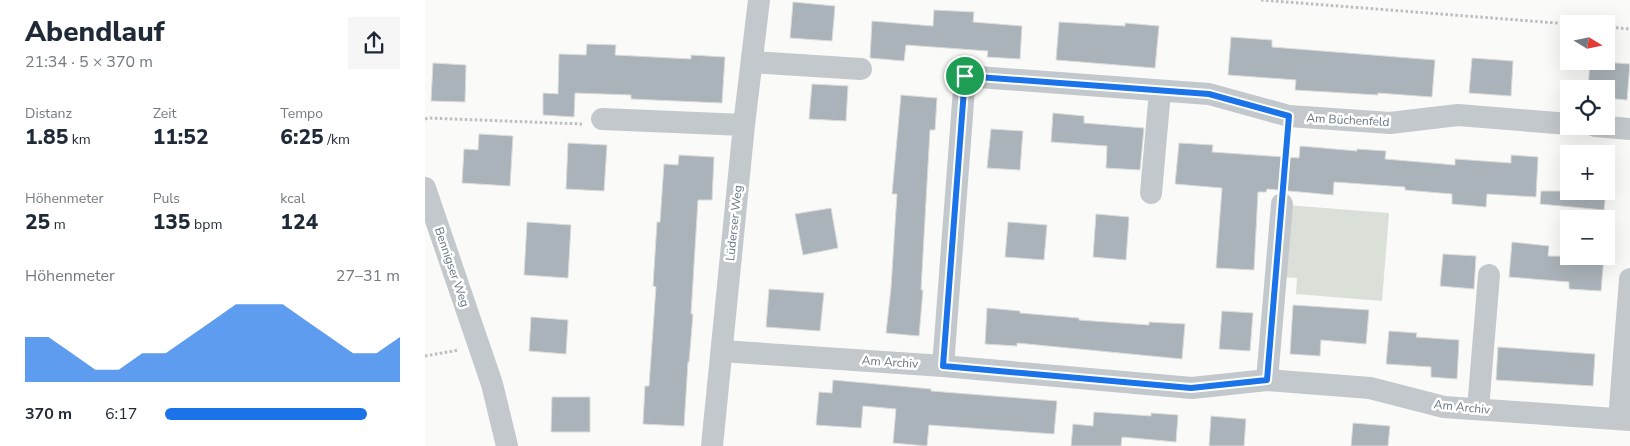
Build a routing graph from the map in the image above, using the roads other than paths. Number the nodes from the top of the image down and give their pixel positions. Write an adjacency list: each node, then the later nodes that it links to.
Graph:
1 (759, 0): 2 (street, Lüderser Weg)
2 (751, 62): 3 (street); 7 (street, Lüderser Weg)
3 (861, 69)
4 (1160, 91): 6 (street, Am Büchenfeld); 11 (street); 17 (street, Am Büchenfeld)
5 (602, 119): 7 (street)
6 (1560, 123)
7 (744, 125): 16 (street, Lüderser Weg)
8 (1615, 128): 9 (street)
9 (1630, 129)
10 (425, 188): 21 (street, Bennigser Weg)
11 (1151, 193)
12 (1282, 204): 18 (street)
13 (1489, 275): 19 (street)
14 (1630, 279): 15 (street)
15 (1627, 336): 20 (street)
16 (722, 350): 17 (street, Am Archiv); 22 (street, Lüderser Weg)
17 (943, 366): 18 (street, Am Archiv)
18 (1267, 380): 19 (street, Am Archiv)
19 (1477, 409): 20 (street, Am Archiv)
20 (1624, 419)
21 (507, 446)
22 (712, 446)

